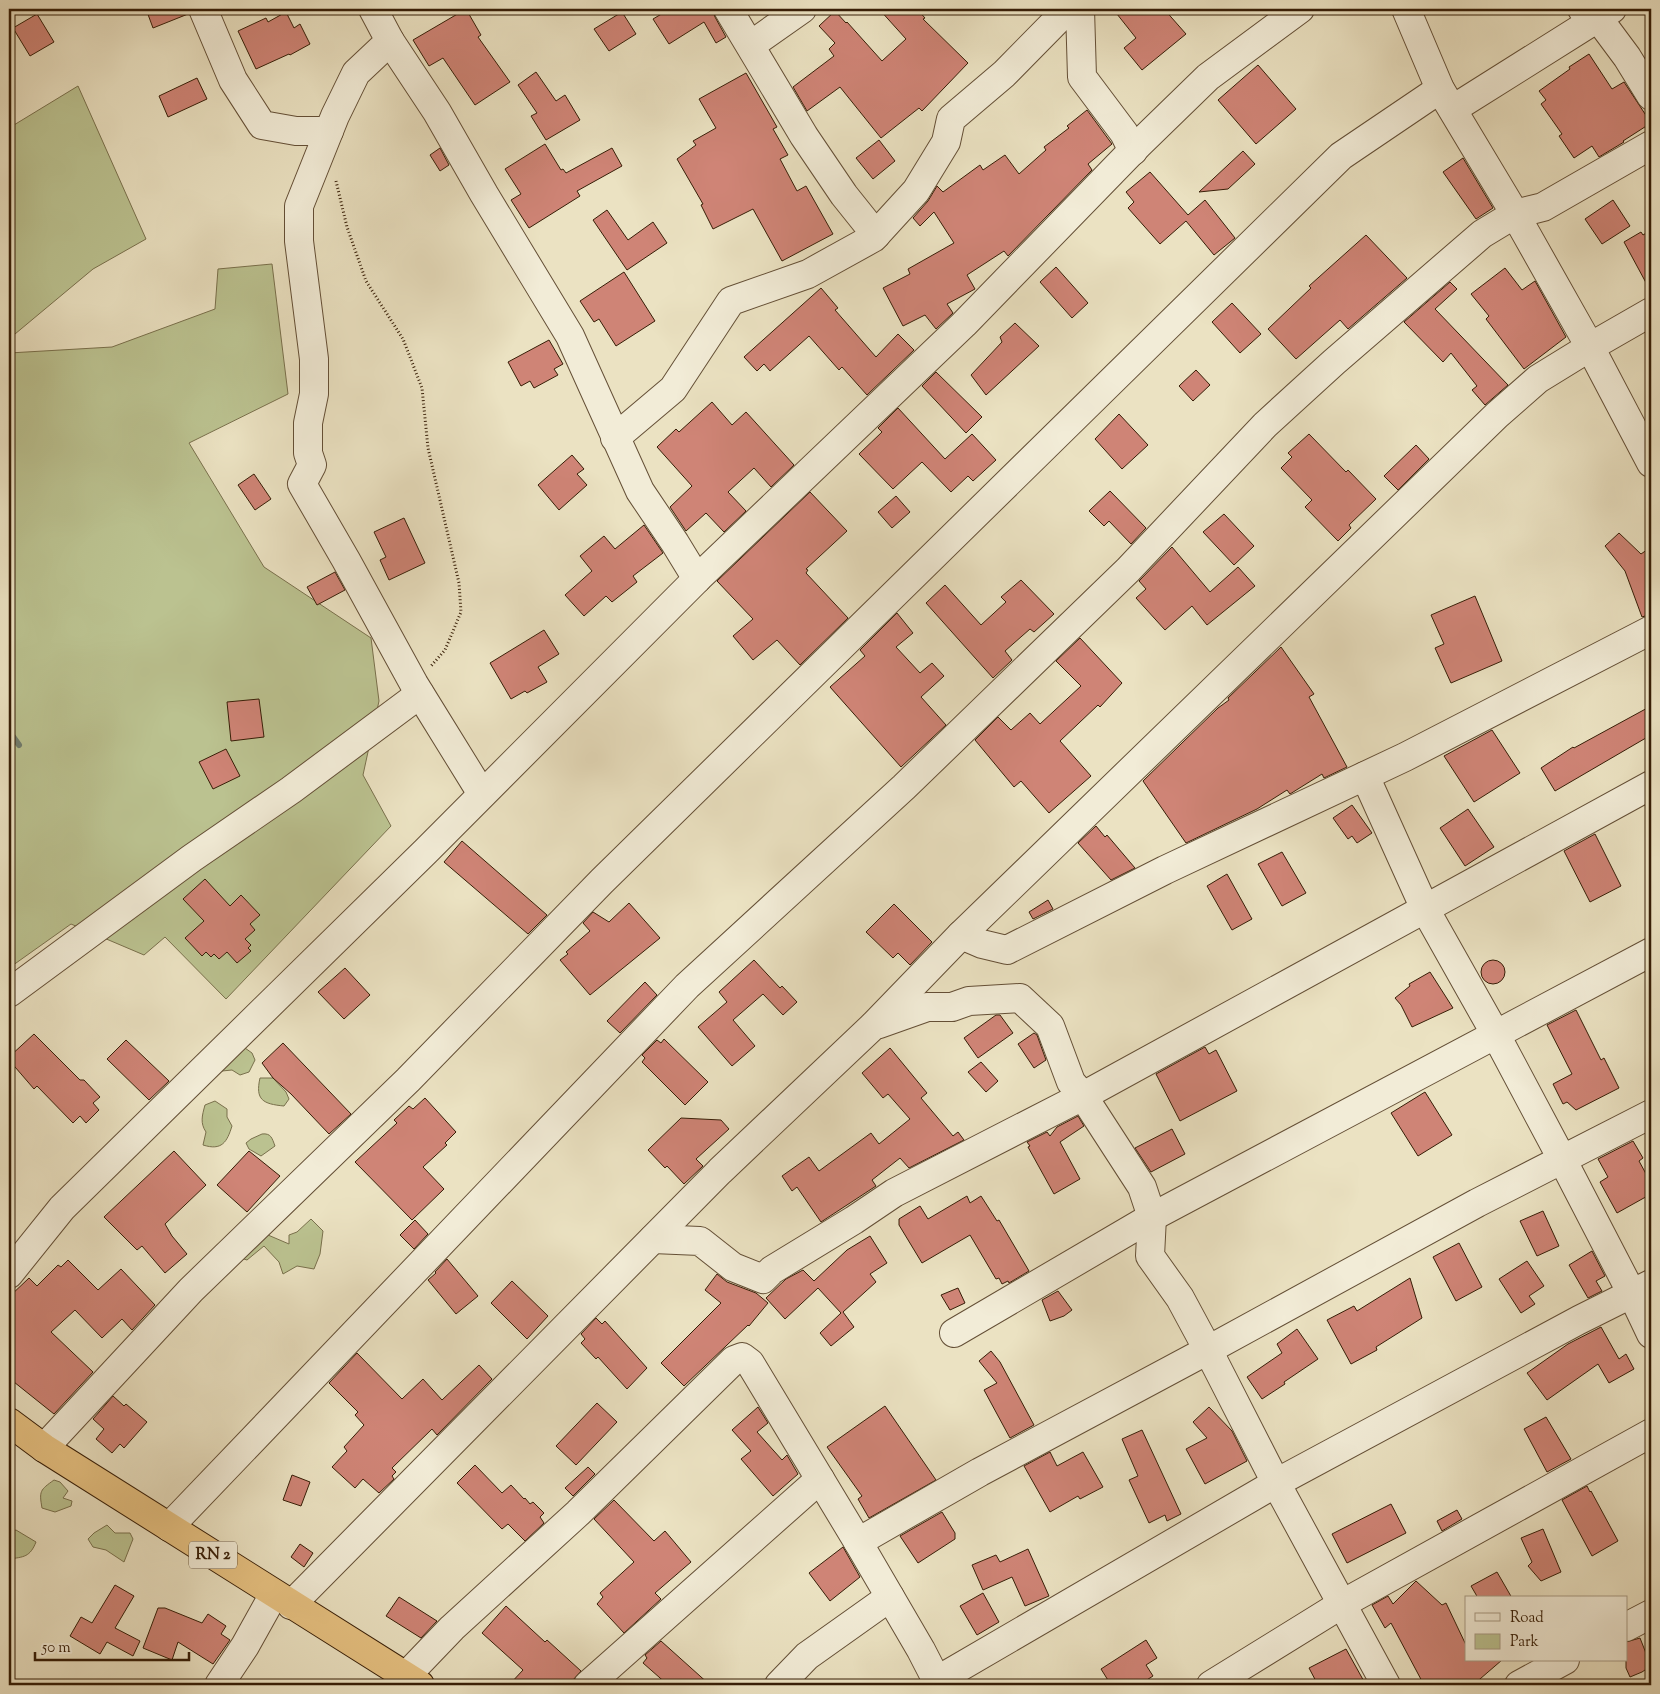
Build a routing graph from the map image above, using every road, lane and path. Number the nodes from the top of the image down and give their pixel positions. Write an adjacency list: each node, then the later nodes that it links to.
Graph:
1 (203, 9): 14 (street)
2 (373, 9): 10 (street)
3 (728, 9): 11 (street)
4 (802, 9): 11 (street)
5 (1068, 9): 19 (street)
6 (1080, 9): 16 (street)
7 (1300, 9): 16 (street)
8 (1406, 9): 13 (street)
9 (1597, 12): 12 (street); 13 (street)
10 (390, 41): 14 (street); 22 (street)
11 (751, 46): 19 (street)
12 (1651, 96)
13 (1447, 99): 18 (street); 48 (street)
14 (329, 131): 26 (street)
15 (1651, 145): 18 (street)
16 (1133, 151): 24 (street)
17 (335, 180): 26 (path)
18 (1515, 214): 21 (street); 51 (street)
19 (876, 235): 22 (street)
20 (1651, 312): 21 (street)
21 (1590, 347): 23 (street); 31 (street)
22 (615, 438): 24 (street)
23 (1651, 463)
24 (697, 579): 29 (street)
25 (1651, 630): 27 (street)
26 (417, 689): 29 (street); 33 (street)
27 (1365, 776): 30 (street); 31 (street)
28 (1651, 785): 30 (street)
29 (482, 794): 41 (street)
30 (1425, 909): 35 (street); 36 (street)
31 (961, 935): 34 (street)
32 (1651, 952): 35 (street)
33 (9, 994)
34 (874, 1026): 36 (street); 40 (street)
35 (1496, 1034): 38 (street); 39 (street)
36 (1083, 1096): 39 (street); 40 (street)
37 (1651, 1114): 38 (street)
38 (1562, 1159): 42 (street); 45 (street)
39 (1152, 1217): 43 (street); 45 (street)
40 (653, 1239): 54 (street)
41 (9, 1274)
42 (1642, 1289): 44 (street); 50 (street)
43 (954, 1333)
44 (1651, 1334)
45 (1208, 1350): 50 (street); 52 (street)
46 (9, 1422): 48 (highway, RN 2)
47 (1651, 1433): 55 (street)
48 (44, 1448): 51 (highway, RN 2)
49 (820, 1479): 52 (street); 59 (street); 62 (street)
50 (1276, 1483): 55 (street); 60 (street)
51 (169, 1527): 54 (highway, RN 2)
52 (858, 1542): 53 (street)
53 (890, 1597): 60 (street); 63 (street)
54 (282, 1599): 59 (highway, RN 2); 61 (street)
55 (1342, 1604): 64 (street); 65 (street)
56 (1651, 1614): 57 (street)
57 (1628, 1626)
58 (1561, 1662): 66 (street)
59 (413, 1681)
60 (938, 1683)
61 (219, 1685)
62 (588, 1685)
63 (779, 1685)
64 (1210, 1685)
65 (1386, 1685)
66 (1519, 1685)

